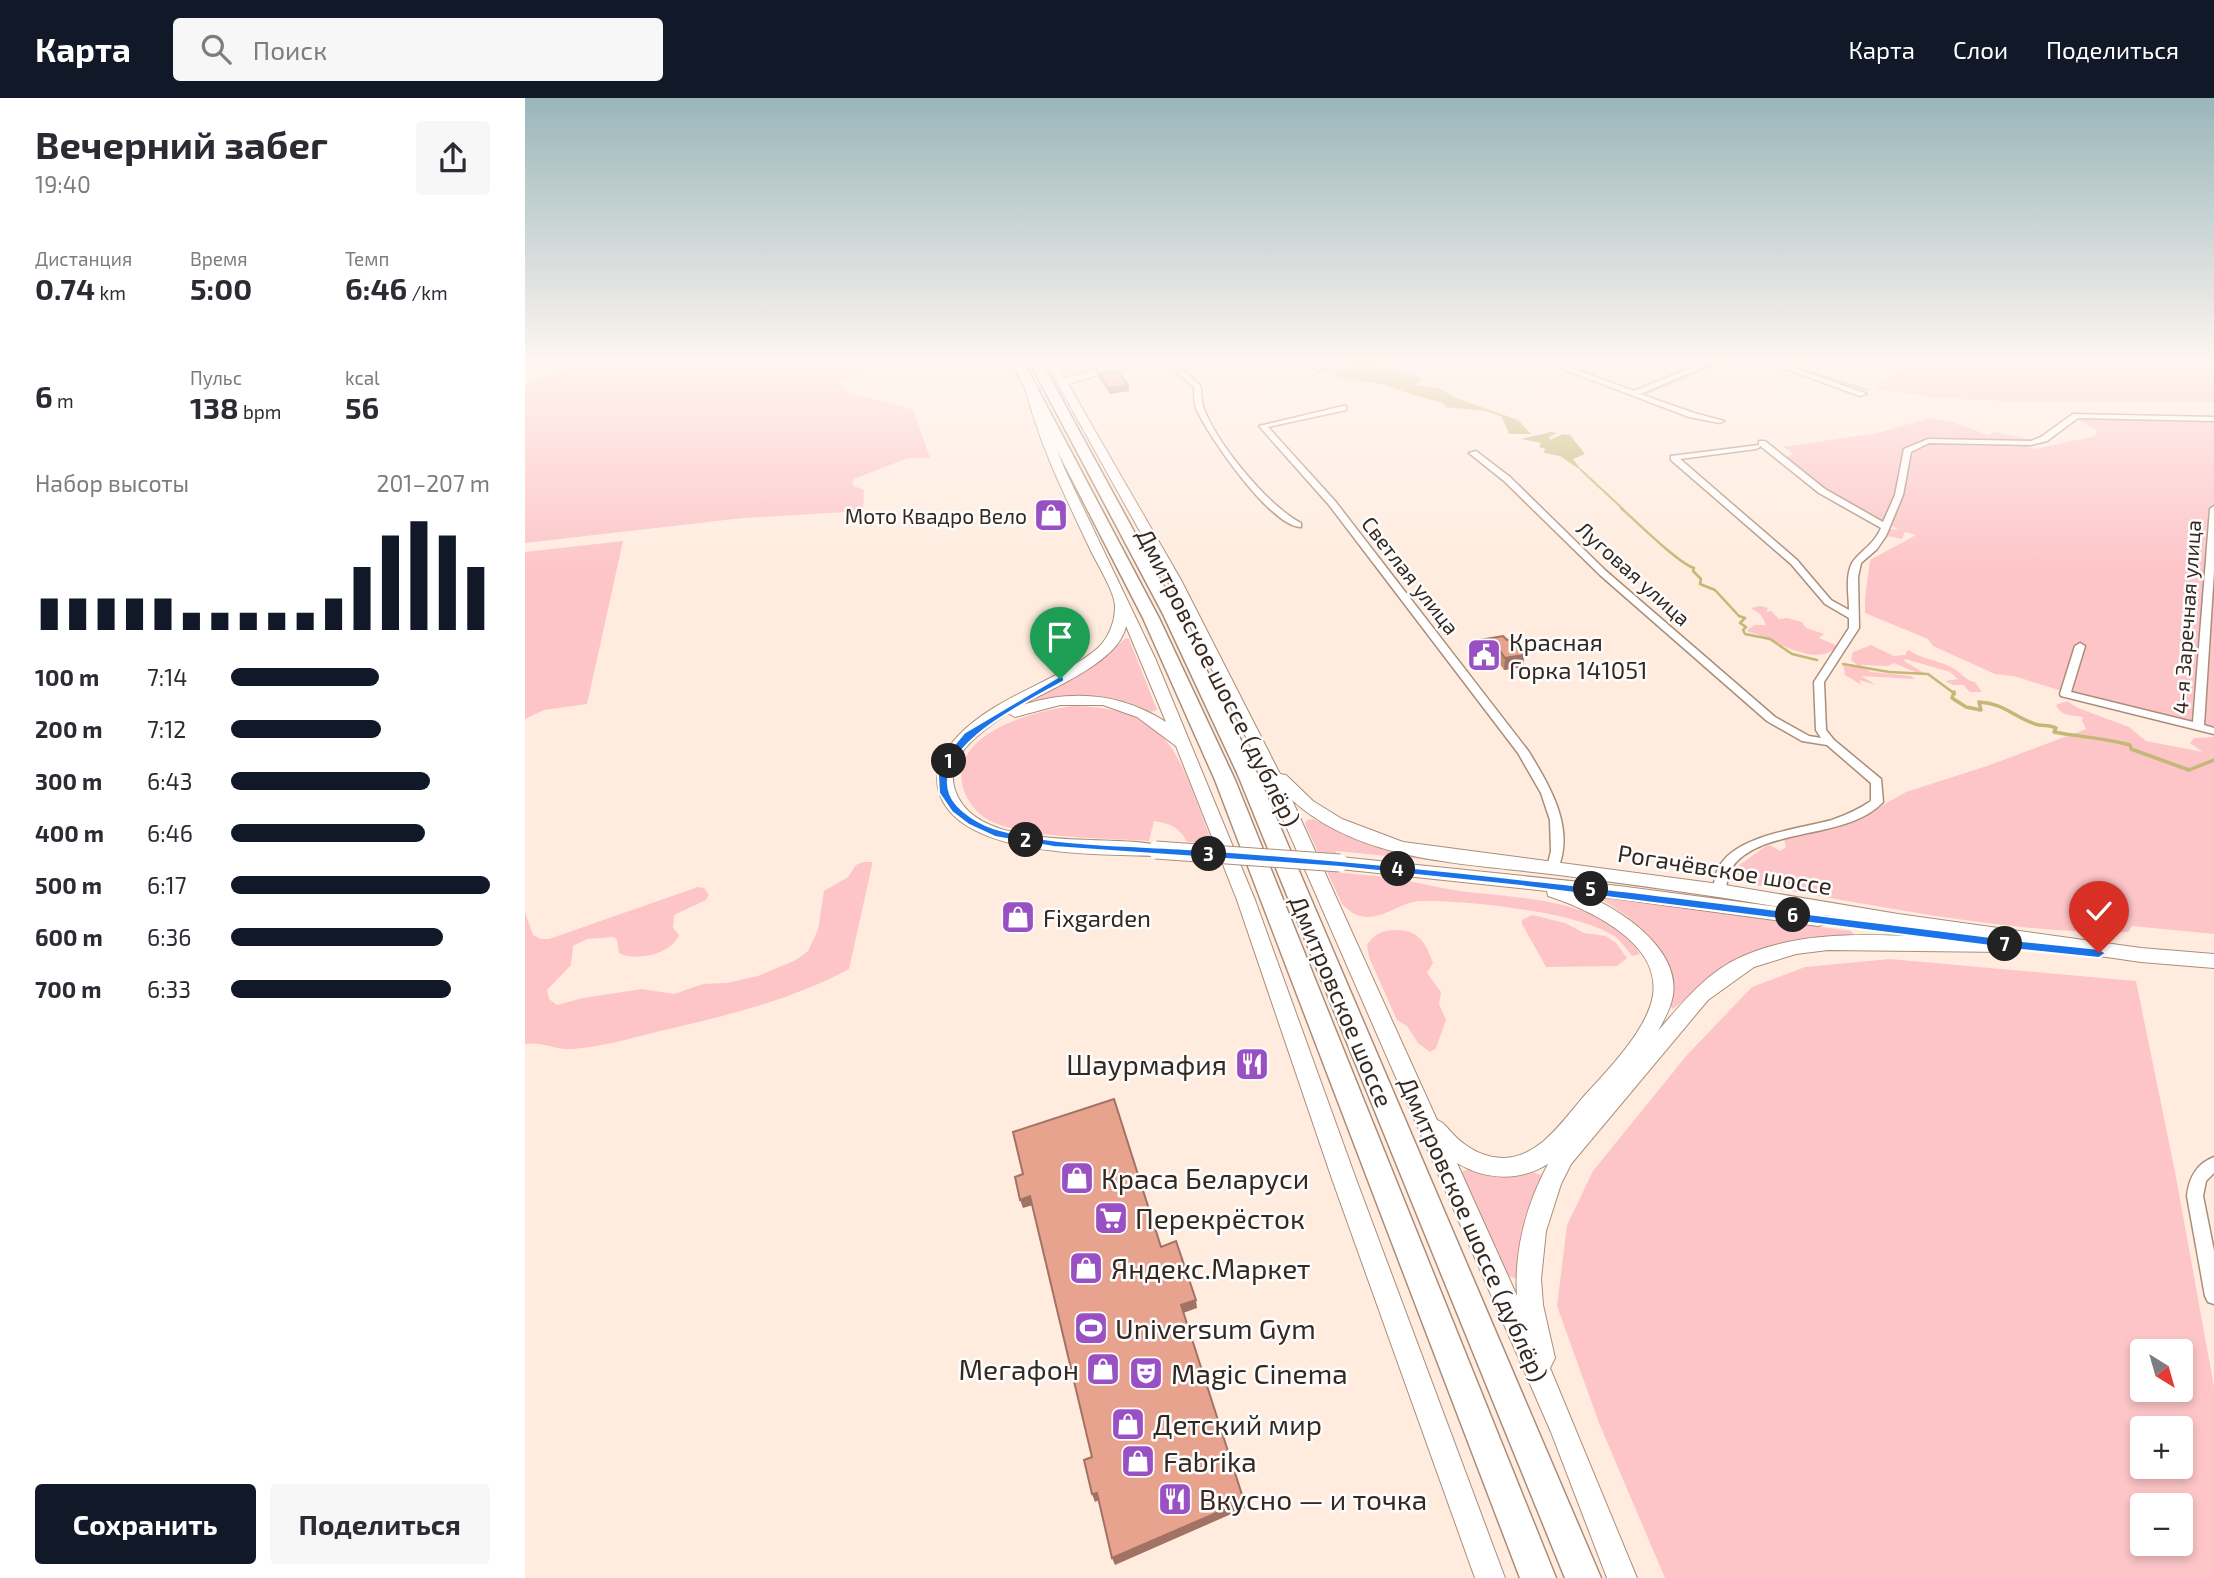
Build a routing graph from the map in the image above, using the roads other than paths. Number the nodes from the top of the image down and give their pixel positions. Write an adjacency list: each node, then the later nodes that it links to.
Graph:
1 (1043, 430): 12 (main road)
2 (1054, 430): 32 (highway, Дмитровское шоссе)
3 (1072, 430): 33 (highway, Дмитровское шоссе)
4 (1089, 430): 20 (main road, Дмитровское шоссе (дублёр))
5 (1213, 430): 10 (street)
6 (1267, 430): 21 (street, Светлая улица)
7 (2056, 430): 11 (street)
8 (1473, 453): 18 (street, Луговая улица)
9 (2213, 509): 16 (street, 4-я Заречная улица)
10 (1298, 525)
11 (1885, 527): 13 (street); 13 (street)
12 (1123, 603): 15 (main road); 19 (main road)
13 (1854, 622): 18 (street)
14 (2080, 646): 16 (street)
15 (988, 721): 19 (main road); 22 (main road, bridge)
16 (2197, 727): 17 (street)
17 (2214, 731)
18 (1830, 742): 23 (street)
19 (1187, 750): 31 (main road)
20 (1262, 753): 21 (main road, Рогачёвское шоссе); 27 (main road, Дмитровское шоссе (дублёр))
21 (1553, 868): 23 (main road, Рогачёвское шоссе)
22 (1521, 882): 24 (main road); 27 (main road)
23 (1719, 890): 25 (main road, Рогачёвское шоссе)
24 (2022, 946): 25 (main road); 30 (main road)
25 (2141, 955): 26 (main road, Рогачёвское шоссе)
26 (2214, 961)
27 (1420, 1108): 30 (main road, Дмитровское шоссе (дублёр))
28 (2214, 1164): 29 (street)
29 (2214, 1296)
30 (1563, 1428): 34 (main road, Дмитровское шоссе (дублёр))
31 (1490, 1578)
32 (1538, 1578)
33 (1583, 1578)
34 (1622, 1578)

